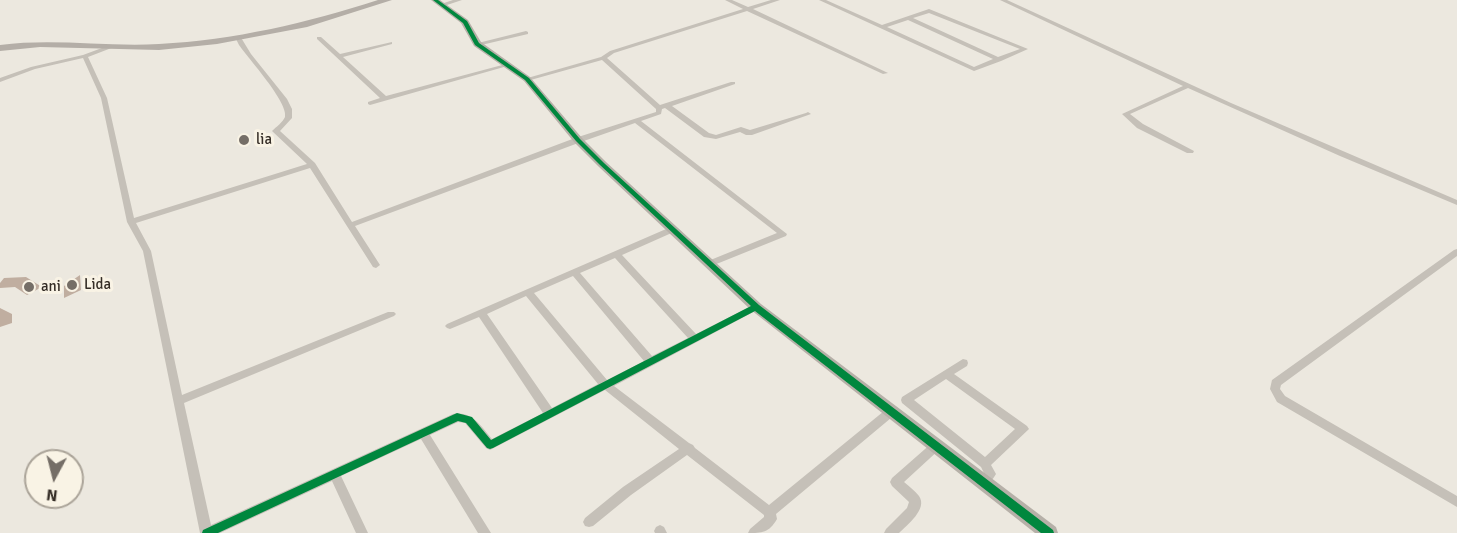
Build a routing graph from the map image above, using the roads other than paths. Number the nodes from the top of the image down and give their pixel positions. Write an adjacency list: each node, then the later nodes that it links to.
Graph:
1 (387, 0): 12 (main road)
2 (459, 0): 7 (street)
3 (728, 0): 8 (street)
4 (777, 0): 8 (street)
5 (822, 0): 10 (street)
6 (1002, 0): 27 (street)
7 (438, 2): 15 (street)
8 (748, 9): 20 (street); 23 (street)
9 (908, 18): 10 (street); 21 (street); 21 (street)
10 (883, 27): 21 (street)
11 (526, 33): 15 (street)
12 (238, 37): 16 (main road); 35 (street)
13 (319, 38): 19 (street)
14 (390, 43): 19 (street)
15 (477, 44): 22 (street)
16 (112, 46): 17 (main road); 18 (street)
17 (0, 48)
18 (85, 56): 25 (street); 37 (street)
19 (340, 56): 28 (street)
20 (603, 58): 24 (street); 30 (street)
21 (999, 60)
22 (508, 65): 24 (street); 28 (street)
23 (885, 73)
24 (527, 79): 33 (street)
25 (0, 80)
26 (733, 83): 30 (street)
27 (1186, 87): 34 (street); 36 (street)
28 (385, 99): 29 (street)
29 (370, 103)
30 (663, 107): 31 (street); 32 (street)
31 (808, 114)
32 (636, 121): 33 (street); 42 (street)
33 (578, 140): 38 (street); 39 (street)
34 (1190, 152)
35 (312, 165): 37 (street); 38 (street)
36 (1457, 203)
37 (131, 222): 55 (street)
38 (351, 225): 43 (street)
39 (672, 229): 41 (street); 42 (street)
40 (1457, 252): 64 (street)
41 (616, 254): 44 (street); 50 (street)
42 (711, 262): 46 (street)
43 (376, 265)
44 (574, 272): 45 (street); 51 (street)
45 (528, 292): 47 (street); 54 (street)
46 (756, 307): 50 (street); 56 (street)
47 (481, 313): 49 (street); 57 (street)
48 (391, 314): 55 (street)
49 (450, 326)
50 (695, 339): 51 (street)
51 (650, 361): 54 (street)
52 (963, 363): 53 (street)
53 (946, 374): 61 (street); 61 (street)
54 (604, 384): 57 (street); 60 (street)
55 (178, 401): 67 (street)
56 (893, 410): 59 (street); 65 (street)
57 (549, 412): 58 (street)
58 (423, 433): 62 (street); 69 (street)
59 (937, 445): 63 (street); 71 (street)
60 (689, 448): 65 (street); 66 (street)
61 (985, 464): 63 (street)
62 (335, 475): 67 (street); 68 (street)
63 (982, 482): 72 (street)
64 (1457, 502)
65 (769, 512): 70 (street)
66 (589, 522)
67 (206, 533)
68 (362, 533)
69 (485, 533)
70 (754, 533)
71 (890, 533)
72 (1049, 533)

